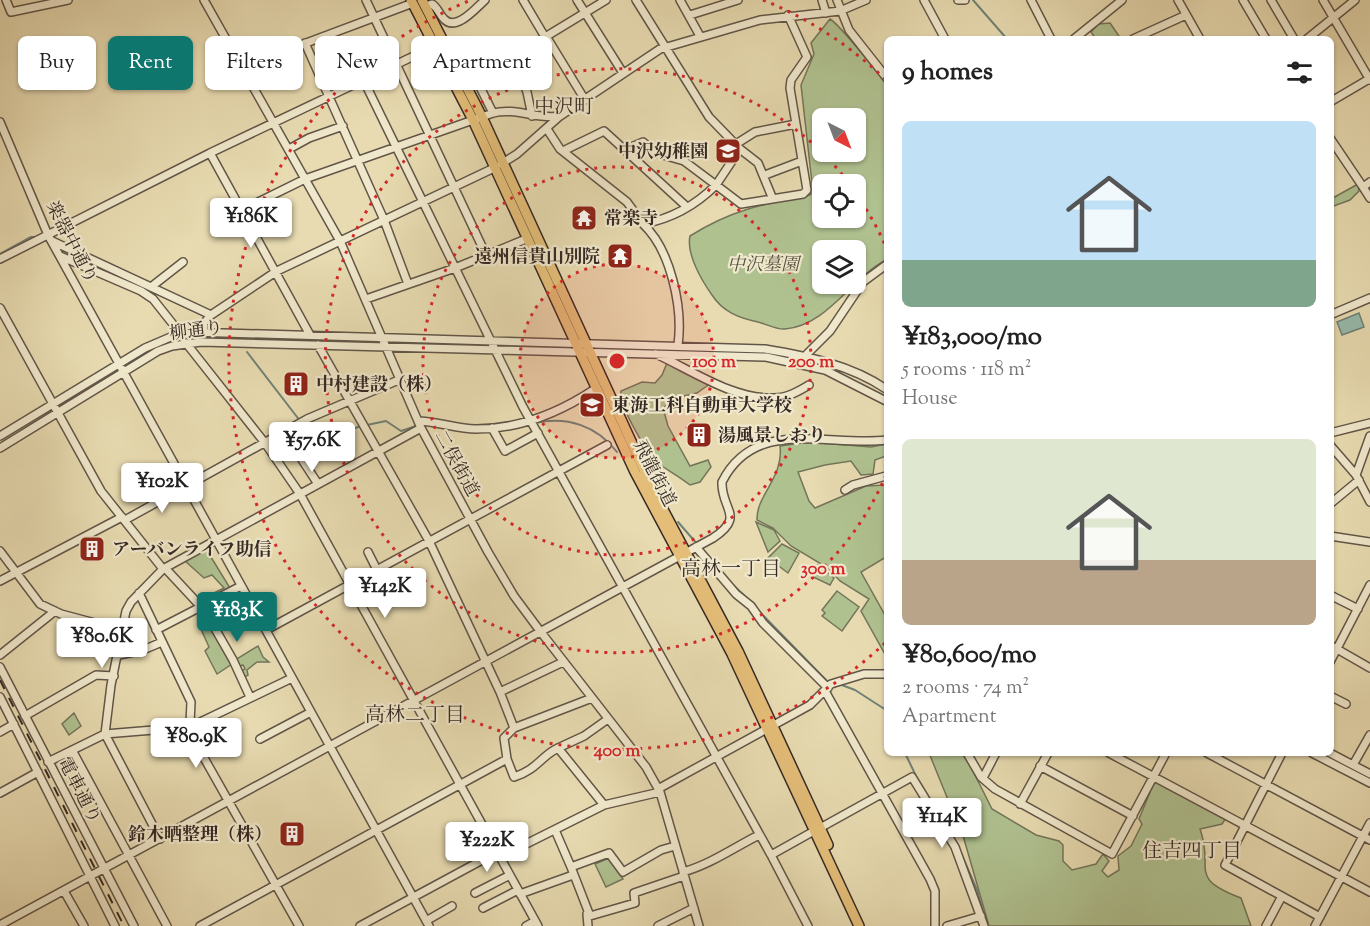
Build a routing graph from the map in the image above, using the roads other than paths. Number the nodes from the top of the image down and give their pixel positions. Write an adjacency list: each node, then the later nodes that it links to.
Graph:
1 (6, 0): 2 (street)
2 (68, 0)
3 (204, 0): 34 (street, 二俣街道)
4 (366, 0): 33 (street)
5 (485, 0): 25 (street)
6 (523, 0): 37 (street)
7 (578, 0): 27 (street)
8 (606, 0): 27 (street)
9 (636, 0): 49 (street)
10 (680, 0): 29 (street)
11 (738, 0): 29 (street)
12 (822, 0): 28 (street)
13 (837, 0): 26 (street)
14 (866, 0): 26 (street)
15 (924, 0): 39 (street)
16 (958, 0): 17 (street)
17 (965, 0)
18 (1031, 0): 40 (street)
19 (1122, 0): 41 (street)
20 (1178, 0): 31 (street)
21 (1243, 0): 44 (street)
22 (1271, 0): 45 (street)
23 (1323, 0): 32 (street)
24 (1355, 0): 32 (street)
25 (418, 2): 33 (street); 36 (highway, 飛龍街道); 66 (highway, 飛龍街道)
26 (840, 11): 28 (street); 52 (street)
27 (585, 13): 37 (street); 51 (street)
28 (826, 14): 30 (street)
29 (690, 15): 38 (street)
30 (788, 15): 38 (street); 69 (street)
31 (1186, 15): 42 (street); 43 (street)
32 (1333, 16): 46 (street); 53 (street)
33 (374, 17): 35 (street); 47 (street)
34 (224, 36)
35 (382, 36)
36 (431, 36)
37 (545, 36)
38 (700, 36): 49 (street)
39 (943, 36)
40 (1049, 36)
41 (1078, 36)
42 (1140, 36)
43 (1198, 36)
44 (1264, 36)
45 (1292, 36)
46 (1310, 36)
47 (305, 43): 60 (street)
48 (552, 47): 61 (street)
49 (665, 47): 51 (street); 75 (street)
50 (399, 72): 72 (street)
51 (623, 73): 61 (street)
52 (884, 74)
53 (1370, 80): 62 (street)
54 (255, 90): 68 (street, 二俣街道)
55 (340, 90): 60 (street)
56 (368, 90): 74 (street)
57 (461, 90): 66 (highway, 飛龍街道)
58 (482, 90): 63 (street)
59 (526, 90): 64 (street)
60 (329, 95): 68 (street); 70 (street)
61 (585, 100): 65 (street)
62 (1334, 100)
63 (493, 113): 64 (street); 66 (street)
64 (532, 116): 65 (street)
65 (560, 116): 71 (street)
66 (477, 118): 72 (street); 82 (highway, 飛龍街道)
67 (0, 122): 96 (street, 楽器中通り)
68 (274, 122): 76 (street, 二俣街道); 79 (street)
69 (796, 124): 75 (street); 81 (street)
70 (343, 126): 76 (street); 80 (street)
71 (547, 129): 78 (street); 82 (street)
72 (431, 135): 74 (street); 87 (street)
73 (1334, 144): 88 (street)
74 (396, 147): 80 (street); 91 (street)
75 (738, 147): 83 (street); 86 (street)
76 (289, 149): 84 (street, 二俣街道)
77 (624, 150): 78 (street); 86 (street); 92 (street)
78 (563, 151): 95 (street)
79 (210, 153): 93 (street); 96 (street)
80 (357, 159): 84 (street); 94 (street)
81 (802, 161): 83 (street); 89 (street)
82 (498, 166): 87 (street); 97 (highway, 飛龍街道); 123 (highway, 飛龍街道)
83 (765, 175): 89 (street)
84 (305, 179): 93 (street); 98 (street, 二俣街道)
85 (1370, 182): 88 (street)
86 (716, 185): 89 (street); 92 (street)
87 (454, 187): 91 (street); 99 (street)
88 (1363, 187): 90 (street)
89 (772, 197)
90 (1370, 198)
91 (423, 202): 94 (street); 104 (street)
92 (687, 207): 95 (street)
93 (243, 210): 105 (street)
94 (384, 220): 98 (street); 106 (street)
95 (643, 224): 120 (street)
96 (45, 238): 100 (street, 楽器中通り); 101 (street); 107 (street)
97 (526, 239): 99 (street); 122 (highway, 飛龍街道)
98 (340, 241): 105 (street); 109 (street, 二俣街道)
99 (486, 255): 104 (street)
100 (60, 256): 114 (street); 127 (street, 楽器中通り)
101 (0, 259)
102 (183, 262): 107 (street)
103 (884, 266): 126 (street)
104 (455, 268): 106 (street); 118 (street)
105 (277, 271): 112 (street); 115 (street)
106 (408, 284): 109 (street)
107 (151, 287): 112 (street)
108 (1370, 298): 111 (street)
109 (366, 299): 116 (street, 二俣街道)
110 (0, 308): 135 (street)
111 (1334, 313)
112 (211, 315): 113 (street)
113 (204, 331): 114 (street, 柳通り); 115 (street, 柳通り)
114 (180, 333): 127 (street, 柳通り)
115 (310, 335): 116 (street, 柳通り)
116 (382, 336): 118 (street, 柳通り); 121 (street, 二俣街道)
117 (186, 343): 119 (street, 柳通り); 128 (street, 柳通り); 146 (street)
118 (492, 343): 122 (street, 柳通り); 124 (street)
119 (318, 345): 121 (street, 柳通り); 134 (street)
120 (678, 345): 123 (street); 126 (street)
121 (387, 346): 124 (street, 柳通り); 129 (street, 二俣街道)
122 (575, 347): 123 (street); 124 (street, 柳通り); 132 (highway, 飛龍街道)
123 (587, 348): 125 (street); 166 (highway, 飛龍街道)
124 (498, 352): 139 (street)
125 (653, 352): 130 (street); 133 (street)
126 (806, 356): 131 (street)
127 (120, 363): 128 (street, 楽器中通り); 135 (street, 柳通り)
128 (125, 372): 136 (street, 柳通り); 155 (street, 楽器中通り)
129 (401, 379): 134 (street); 138 (street, 二俣街道)
130 (809, 385)
131 (884, 388)
132 (595, 389): 139 (street); 166 (highway, 飛龍街道)
133 (884, 399)
134 (349, 401): 141 (street); 150 (street)
135 (53, 404): 136 (street); 143 (street, 柳通り)
136 (58, 412): 148 (street, 柳通り); 160 (street)
137 (1370, 423): 142 (street)
138 (420, 424): 140 (street); 150 (street); 161 (street, 二俣街道)
139 (534, 426): 140 (street); 140 (street); 151 (street)
140 (494, 431)
141 (284, 432): 146 (street); 154 (street)
142 (1334, 432)
143 (0, 436)
144 (1370, 436): 153 (street)
145 (884, 440): 166 (street)
146 (265, 443): 155 (street); 157 (street)
147 (606, 445): 151 (street)
148 (0, 447)
149 (1334, 450): 153 (street)
150 (377, 453): 154 (street); 164 (street)
151 (558, 471): 161 (street); 176 (street)
152 (884, 476): 156 (street)
153 (1357, 478): 158 (street); 159 (street)
154 (318, 484): 157 (street)
155 (187, 486): 160 (street); 163 (street, 楽器中通り)
156 (845, 490)
157 (300, 494): 163 (street); 173 (street)
158 (1334, 499)
159 (1370, 502)
160 (123, 519): 169 (street); 171 (street)
161 (471, 519): 164 (street); 185 (street, 二俣街道)
162 (1334, 537): 165 (street)
163 (216, 540): 169 (street); 175 (street, 楽器中通り)
164 (429, 541): 170 (street); 190 (street)
165 (1370, 542)
166 (692, 549): 176 (street); 197 (street); 210 (highway, 飛龍街道)
167 (0, 551): 171 (street)
168 (368, 552): 170 (street)
169 (164, 569): 177 (street); 179 (street)
170 (377, 570): 173 (street)
171 (16, 573): 172 (street); 181 (street)
172 (0, 581)
173 (351, 584): 184 (street); 203 (street)
174 (1370, 585): 180 (street)
175 (242, 586): 179 (street); 184 (street, 楽器中通り)
176 (622, 586): 185 (street); 228 (street)
177 (139, 593): 182 (street); 183 (street)
178 (1334, 597): 180 (street)
179 (201, 608): 183 (street); 200 (street)
180 (1358, 609): 187 (street)
181 (55, 611): 182 (street); 188 (street)
182 (121, 630): 189 (street)
183 (156, 630): 186 (street)
184 (266, 630): 196 (street, 楽器中通り)
185 (540, 631): 190 (street); 191 (street, 二俣街道)
186 (162, 642): 189 (street); 209 (street)
187 (1334, 647): 193 (street)
188 (0, 655)
189 (119, 655): 195 (street)
190 (488, 660): 198 (street); 203 (street)
191 (563, 662): 198 (street); 201 (street, 二俣街道)
192 (0, 667): 206 (street, 電車通り)
193 (1370, 668)
194 (884, 674): 197 (street)
195 (114, 676): 206 (street); 213 (street)
196 (292, 678): 200 (street); 205 (street, 楽器中通り)
197 (828, 688): 210 (street); 242 (street)
198 (500, 692): 211 (street)
199 (0, 697): 208 (street, 電車通り)
200 (250, 697): 209 (street)
201 (592, 698): 207 (street, 二俣街道); 211 (street)
202 (1334, 698): 204 (street)
203 (415, 700): 216 (street); 238 (street)
204 (1346, 704)
205 (311, 712): 215 (street); 216 (street, 楽器中通り)
206 (25, 716): 230 (street, 電車通り)
207 (608, 719): 217 (street); 240 (street, 二俣街道)
208 (14, 724): 212 (street); 233 (street, 電車通り)
209 (190, 727): 213 (street); 243 (street)
210 (770, 727): 228 (street); 249 (highway, 飛龍街道)
211 (514, 728): 229 (street)
212 (0, 732)
213 (105, 734): 218 (street); 254 (street)
214 (1370, 735): 231 (street)
215 (260, 739)
216 (330, 747): 243 (street); 250 (street, 楽器中通り)
217 (558, 748): 229 (street); 245 (street)
218 (72, 750): 230 (street); 259 (street)
219 (1334, 755): 231 (street)
220 (969, 756): 236 (street)
221 (994, 756): 236 (street)
222 (1046, 756): 232 (street)
223 (1115, 756): 235 (street)
224 (1164, 756): 235 (street)
225 (1213, 756): 239 (street)
226 (1280, 756): 239 (street)
227 (1318, 756): 237 (street)
228 (714, 757): 240 (street); 252 (street)
229 (507, 759): 238 (street)
230 (48, 762): 260 (street, 電車通り)
231 (1353, 765): 234 (street)
232 (1040, 766): 244 (street); 246 (street)
233 (38, 772): 241 (street); 265 (street, 電車通り)
234 (1370, 774)
235 (1154, 777): 246 (street); 248 (street)
236 (982, 778): 244 (street)
237 (1370, 783)
238 (461, 785): 250 (street); 257 (street)
239 (1266, 785): 248 (street); 253 (street)
240 (659, 790): 245 (street); 256 (street, 二俣街道)
241 (0, 793)
242 (884, 793): 249 (street); 277 (street); 296 (street)
243 (228, 801): 254 (street); 266 (street)
244 (1020, 804): 246 (street)
245 (604, 805): 251 (street)
246 (1133, 816)
247 (1370, 823): 253 (street)
248 (1245, 826): 264 (street); 271 (street)
249 (817, 829): 258 (street); 294 (highway, 飛龍街道); 295 (highway, 飛龍街道)
250 (376, 830): 266 (street); 272 (street, 楽器中通り)
251 (555, 830): 257 (street); 261 (street)
252 (759, 835): 258 (street); 262 (street)
253 (1362, 837): 255 (street); 264 (street)
254 (160, 839): 259 (street)
255 (1370, 840)
256 (675, 846): 261 (street); 262 (street, 二俣街道)
257 (497, 852): 263 (street); 272 (street)
258 (771, 855): 293 (street)
259 (129, 856): 260 (street); 285 (street)
260 (104, 870): 265 (street); 284 (street, 電車通り)
261 (572, 871): 268 (street); 276 (street)
262 (684, 874): 275 (street, 二俣街道); 276 (street)
263 (510, 875): 268 (street); 270 (street)
264 (1342, 876): 269 (street); 278 (street)
265 (89, 877): 267 (street); 283 (street, 電車通り)
266 (277, 885): 286 (street); 287 (street)
267 (64, 891): 281 (street); 282 (street)
268 (519, 892): 274 (street); 280 (street)
269 (1370, 892)
270 (475, 893)
271 (1282, 896): 278 (street); 299 (street)
272 (413, 897): 279 (street, 楽器中通り); 288 (street)
273 (452, 906): 279 (street)
274 (483, 908)
275 (694, 908): 291 (street); 292 (street, 二俣街道)
276 (587, 914): 290 (street)
277 (981, 916): 297 (street); 298 (street)
278 (1320, 917): 300 (street)
279 (427, 923)
280 (536, 924): 289 (street)
281 (0, 925)
282 (84, 926)
283 (115, 926)
284 (134, 926)
285 (167, 926)
286 (200, 926)
287 (299, 926)
288 (360, 926)
289 (526, 926)
290 (588, 926)
291 (657, 926)
292 (699, 926)
293 (808, 926)
294 (859, 926)
295 (865, 926)
296 (935, 926)
297 (947, 926)
298 (984, 926)
299 (1266, 926)
300 (1315, 926)

